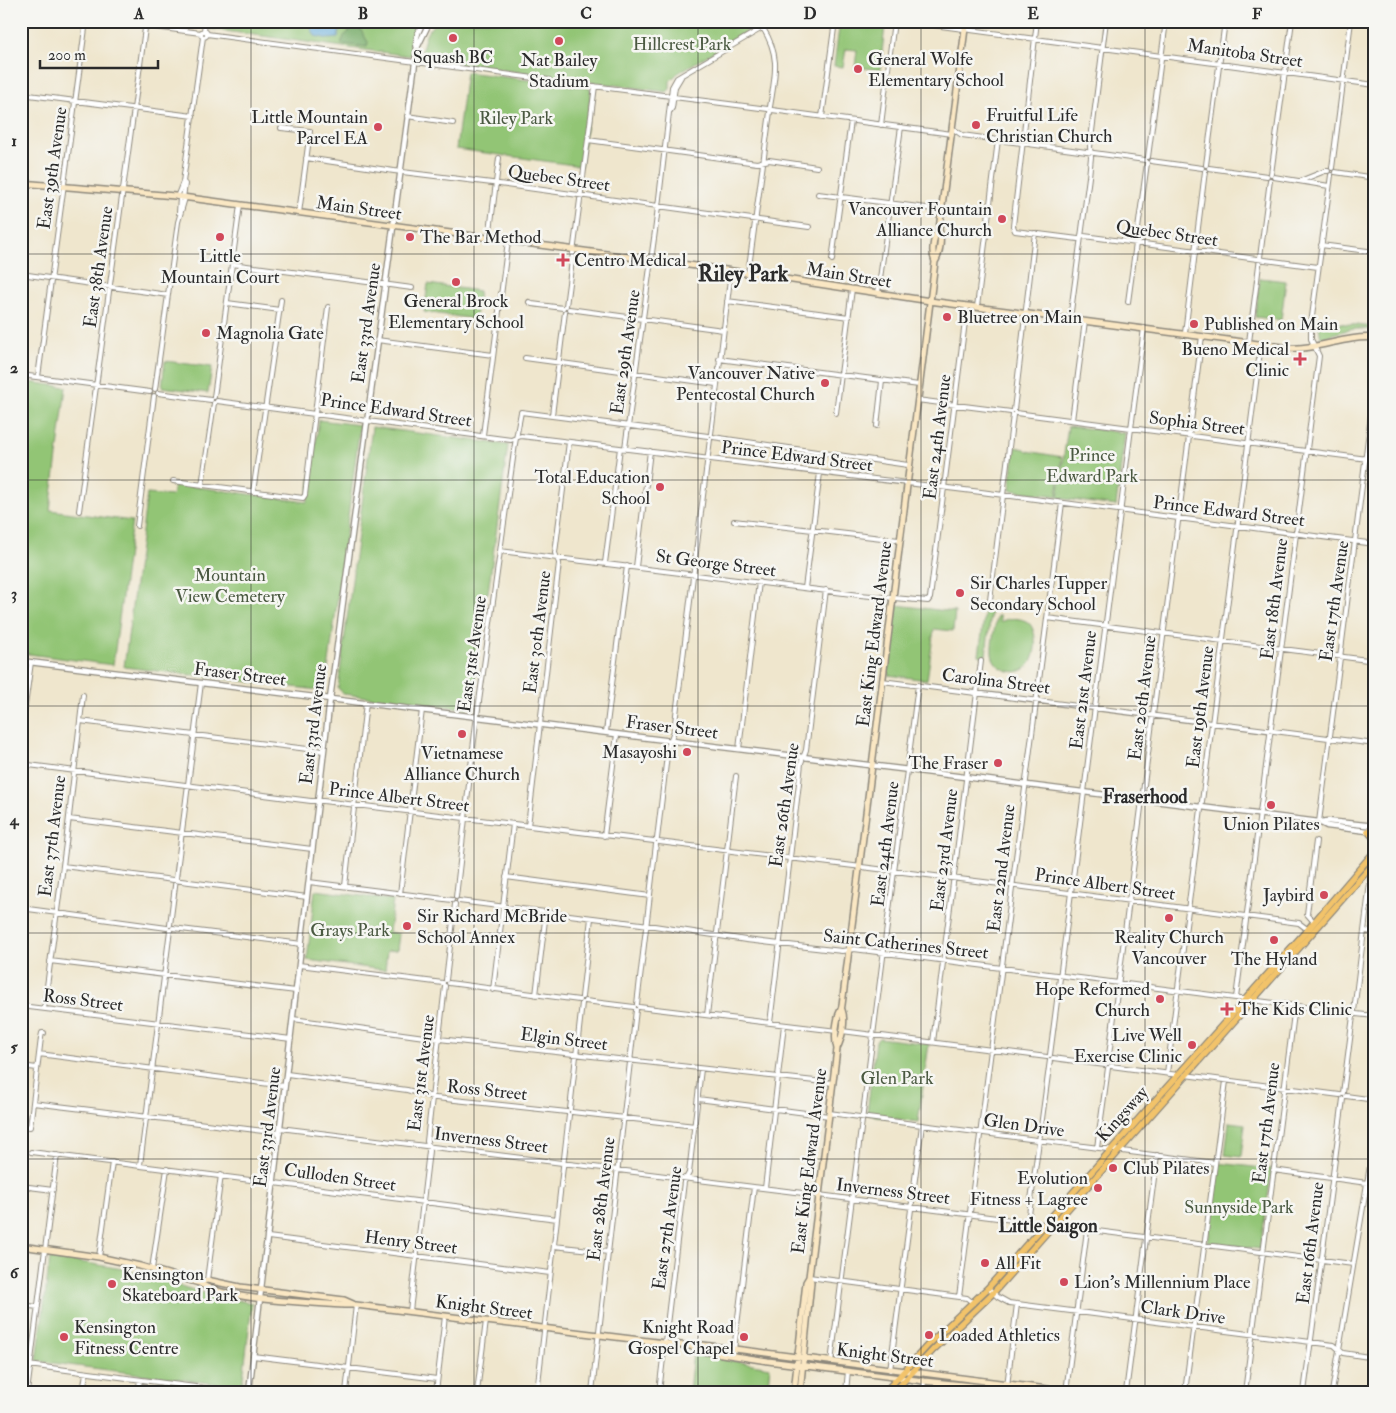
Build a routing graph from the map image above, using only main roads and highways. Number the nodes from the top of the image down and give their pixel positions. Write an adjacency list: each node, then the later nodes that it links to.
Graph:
1 (966, 21): 3 (main road, East King Edward Avenue)
2 (21, 183): 3 (main road, Main Street)
3 (930, 301): 4 (main road, Main Street); 15 (main road, East King Edward Avenue)
4 (1375, 338)
5 (1371, 832): 6 (main road)
6 (1375, 839)
7 (1375, 850): 11 (main road, Kingsway)
8 (1375, 862): 11 (main road, Kingsway)
9 (21, 1246): 10 (main road, Knight Street)
10 (199, 1282): 12 (main road, Knight Street); 12 (main road, Knight Street)
11 (991, 1290): 13 (main road, Kingsway)
12 (356, 1305): 14 (main road, Knight Street)
13 (976, 1306): 17 (main road, Kingsway); 18 (main road, Kingsway)
14 (697, 1348): 15 (main road, Knight Street); 16 (main road, Knight Street)
15 (801, 1358): 16 (main road, East King Edward Avenue); 17 (main road, Knight Street)
16 (800, 1366): 19 (main road, Knight Street); 23 (main road, East King Edward Avenue); 24 (main road, East King Edward Avenue)
17 (903, 1371): 18 (main road, Knight Street); 19 (main road, Kingsway)
18 (911, 1372): 20 (main road, Kingsway); 21 (main road, Knight Street)
19 (897, 1378): 20 (main road, Knight Street); 25 (main road, Kingsway)
20 (905, 1379): 21 (main road, Knight Street); 26 (main road, Kingsway)
21 (1007, 1388): 22 (main road, Knight Street); 27 (main road, Knight Street)
22 (1066, 1391): 28 (main road, Knight Street)
23 (794, 1392)
24 (800, 1392)
25 (885, 1392)
26 (894, 1392)
27 (1030, 1392)
28 (1071, 1392)

